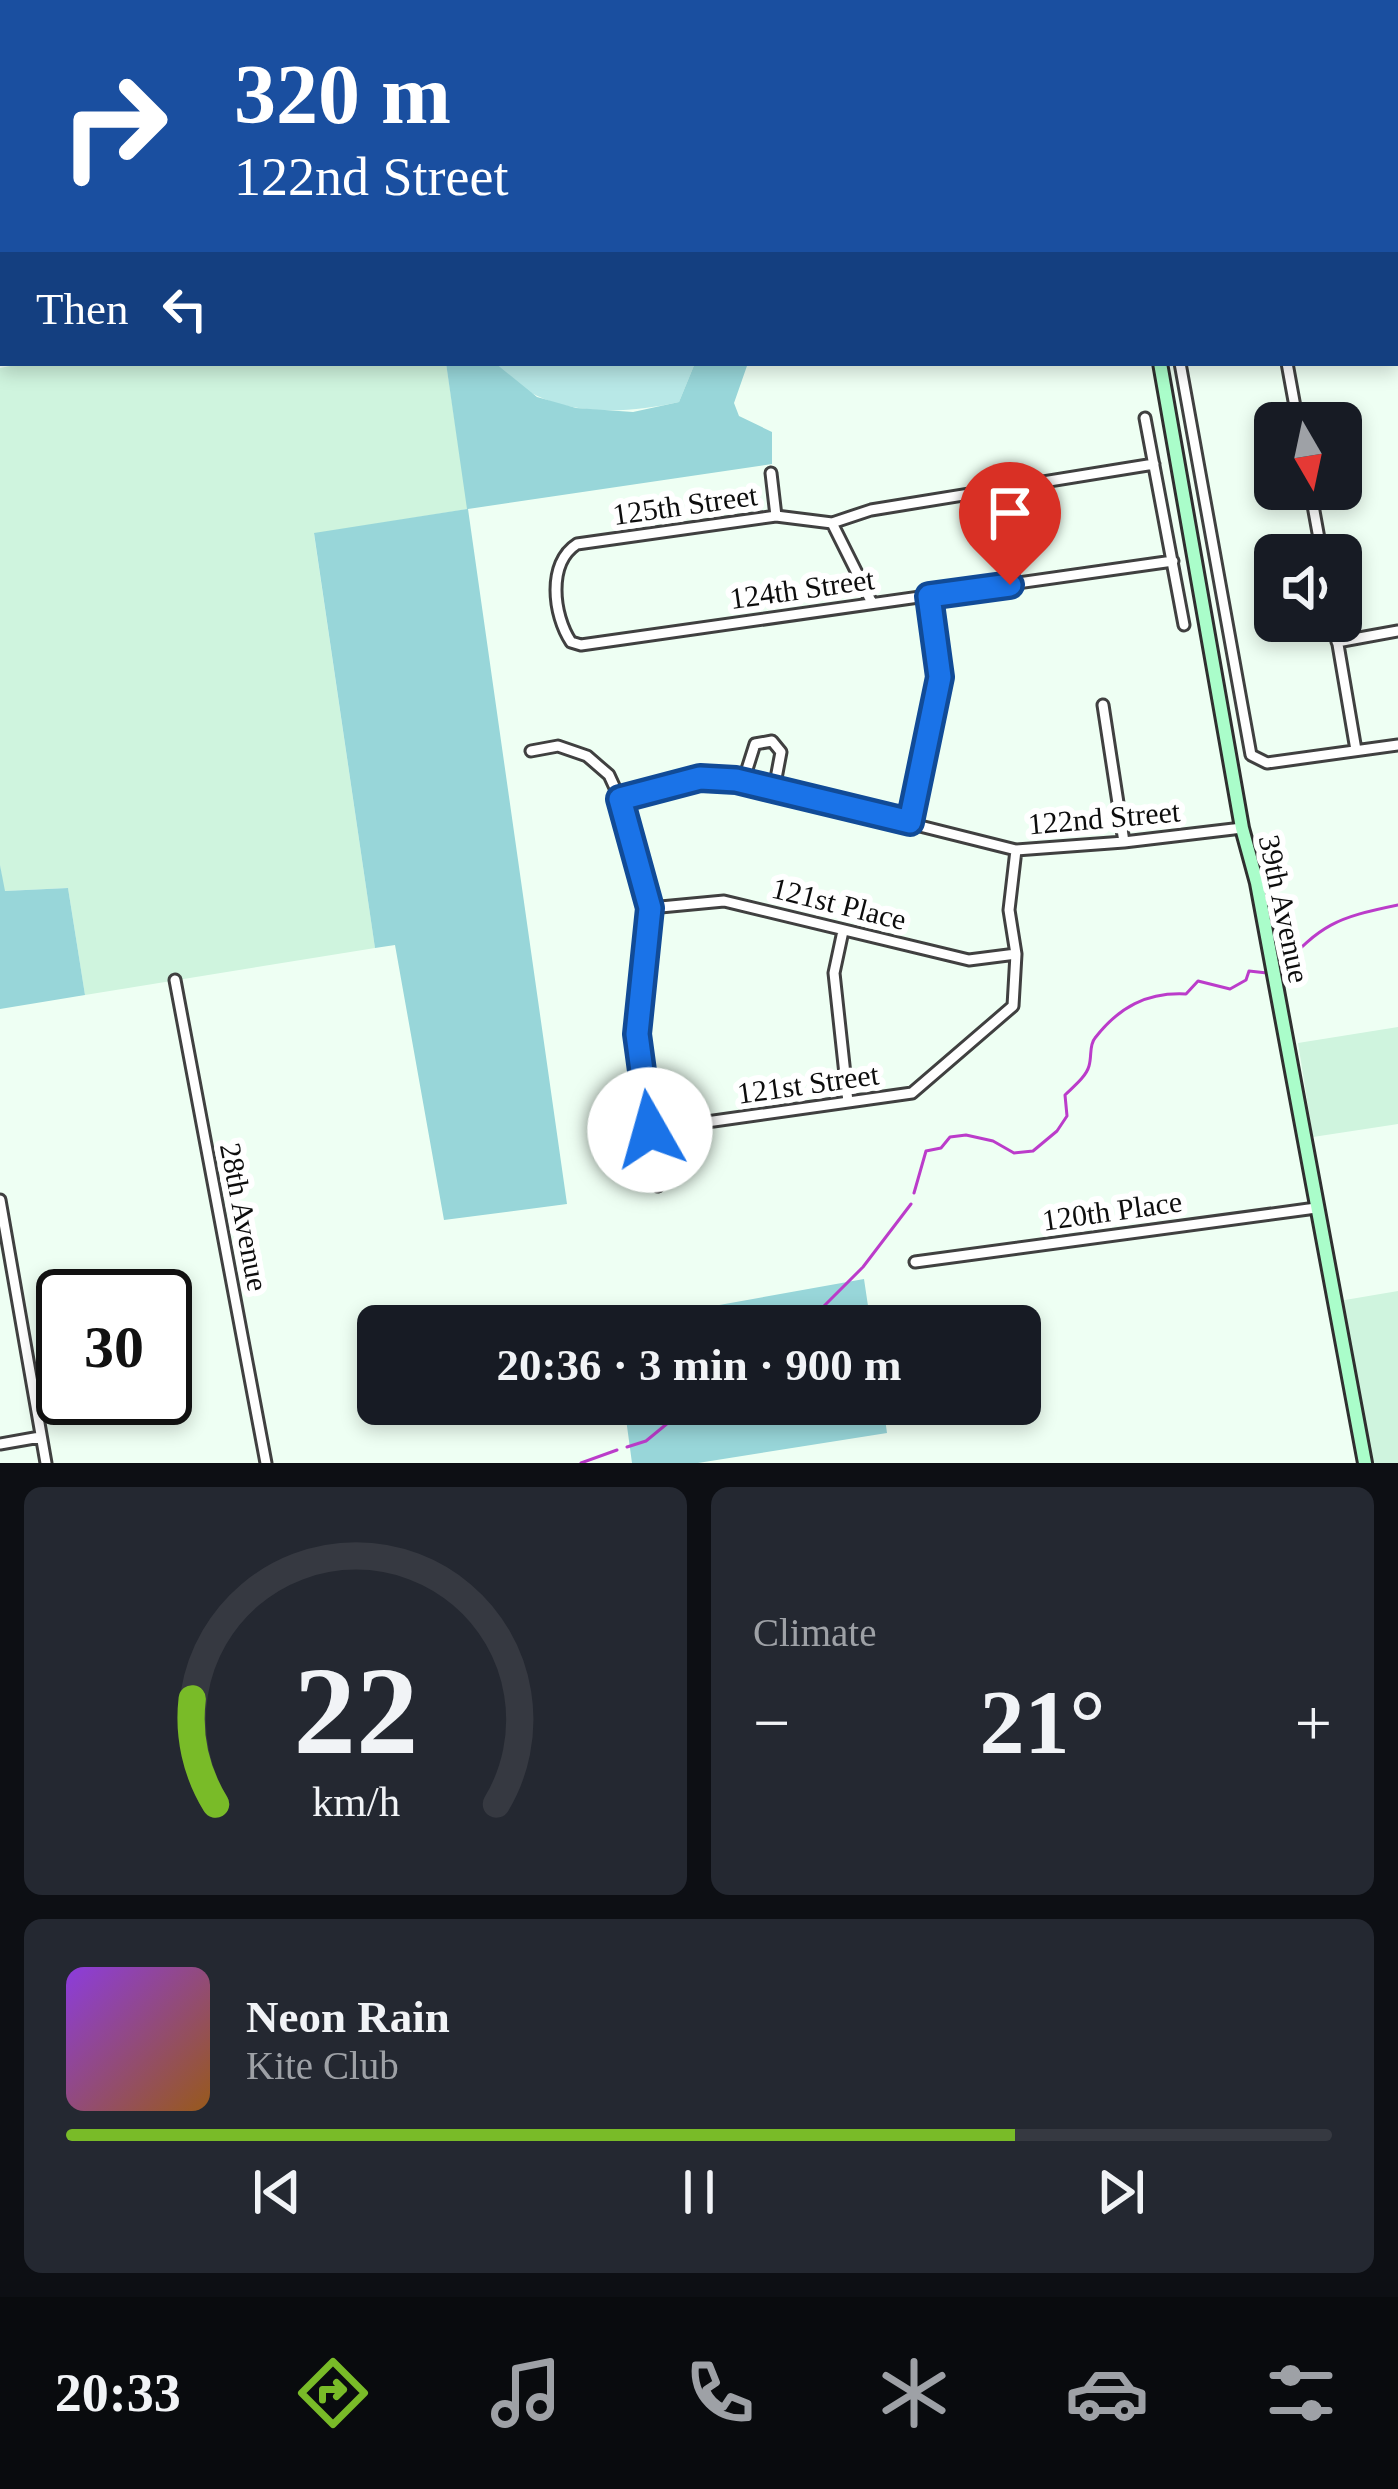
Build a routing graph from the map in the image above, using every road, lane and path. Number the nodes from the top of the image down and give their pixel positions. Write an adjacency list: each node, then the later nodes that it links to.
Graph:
1 (1161, 366): 8 (main road, 39th Avenue)
2 (1181, 366): 16 (street)
3 (1288, 366): 4 (street)
4 (1294, 402)
5 (1145, 418): 6 (street)
6 (1154, 464): 9 (street); 11 (street, 125th Street)
7 (771, 473): 10 (street)
8 (1183, 492): 9 (street); 17 (main road, 39th Avenue)
9 (1160, 495): 12 (street)
10 (776, 516): 11 (street, 125th Street); 21 (street, 125th Street)
11 (832, 523): 14 (street)
12 (1172, 561): 13 (street, 124th Street); 15 (street)
13 (929, 596): 14 (street, 124th Street); 29 (street)
14 (872, 603): 21 (street, 124th Street)
15 (1184, 625)
16 (1228, 627): 17 (street); 24 (street)
17 (1207, 631): 30 (main road, 39th Avenue)
18 (1398, 631): 19 (street)
19 (1362, 637)
20 (1337, 642): 24 (street)
21 (581, 645)
22 (1103, 705): 31 (street)
23 (1398, 745): 24 (street)
24 (1356, 750)
25 (531, 751): 28 (street)
26 (743, 782): 27 (street, 122nd Street); 27 (street); 28 (street, 122nd Street)
27 (774, 789): 29 (street, 122nd Street)
28 (620, 799): 33 (street)
29 (910, 822): 32 (street, 122nd Street)
30 (1242, 828): 31 (street, 122nd Street); 41 (main road, 39th Avenue)
31 (1124, 842): 32 (street, 122nd Street)
32 (1016, 850): 35 (street)
33 (650, 908): 34 (street, 121st Place); 38 (street)
34 (843, 931): 35 (street, 121st Place); 37 (street)
35 (1016, 954): 37 (street, 121st Street)
36 (176, 980): 46 (street, 28th Avenue)
37 (848, 1102): 38 (street, 121st Street)
38 (650, 1130): 39 (street)
39 (658, 1186)
40 (0, 1200): 43 (street)
41 (1316, 1208): 42 (street, 120th Place); 47 (main road, 39th Avenue)
42 (915, 1262)
43 (40, 1437): 44 (street); 45 (street)
44 (0, 1444)
45 (46, 1463)
46 (266, 1463)
47 (1365, 1463)

